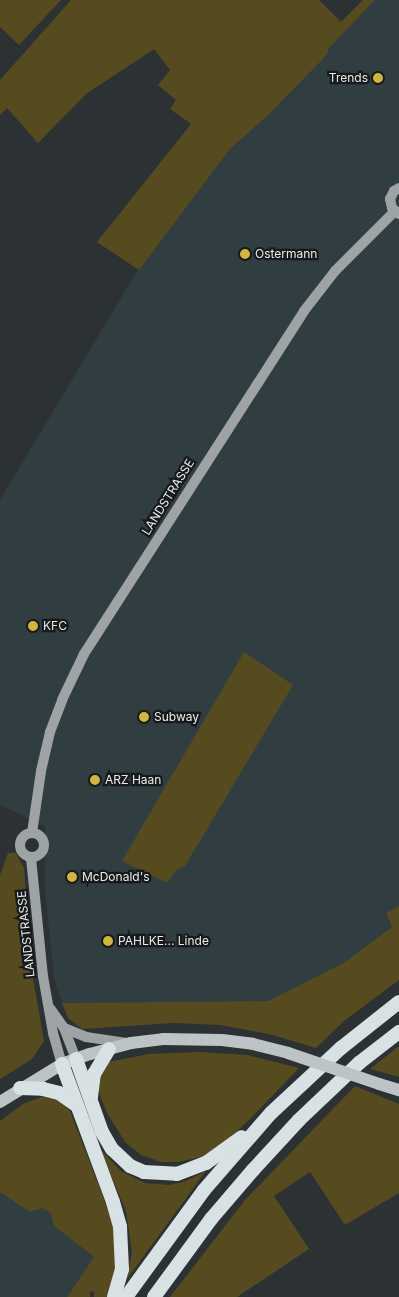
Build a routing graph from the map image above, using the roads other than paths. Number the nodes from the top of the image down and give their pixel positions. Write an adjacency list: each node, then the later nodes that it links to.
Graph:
1 (399, 188): 2 (main road)
2 (397, 212): 3 (main road, LANDSTRASSE)
3 (32, 833): 4 (main road); 4 (main road)
4 (31, 858): 6 (main road, LANDSTRASSE)
5 (399, 1002): 18 (highway)
6 (49, 1007): 7 (main road, LANDSTRASSE); 12 (main road, LANDSTRASSE)
7 (64, 1028): 9 (main road); 11 (main road, LANDSTRASSE)
8 (399, 1032): 21 (highway)
9 (131, 1043): 10 (main road); 14 (main road, bridge)
10 (109, 1049): 11 (main road); 16 (highway)
11 (76, 1059): 12 (main road); 16 (highway)
12 (62, 1064): 13 (main road); 17 (highway)
13 (20, 1088): 15 (main road); 17 (highway)
14 (399, 1090)
15 (0, 1102)
16 (91, 1103): 18 (highway)
17 (76, 1104): 19 (highway)
18 (271, 1113): 20 (highway)
19 (114, 1297)
20 (126, 1297)
21 (154, 1297)

